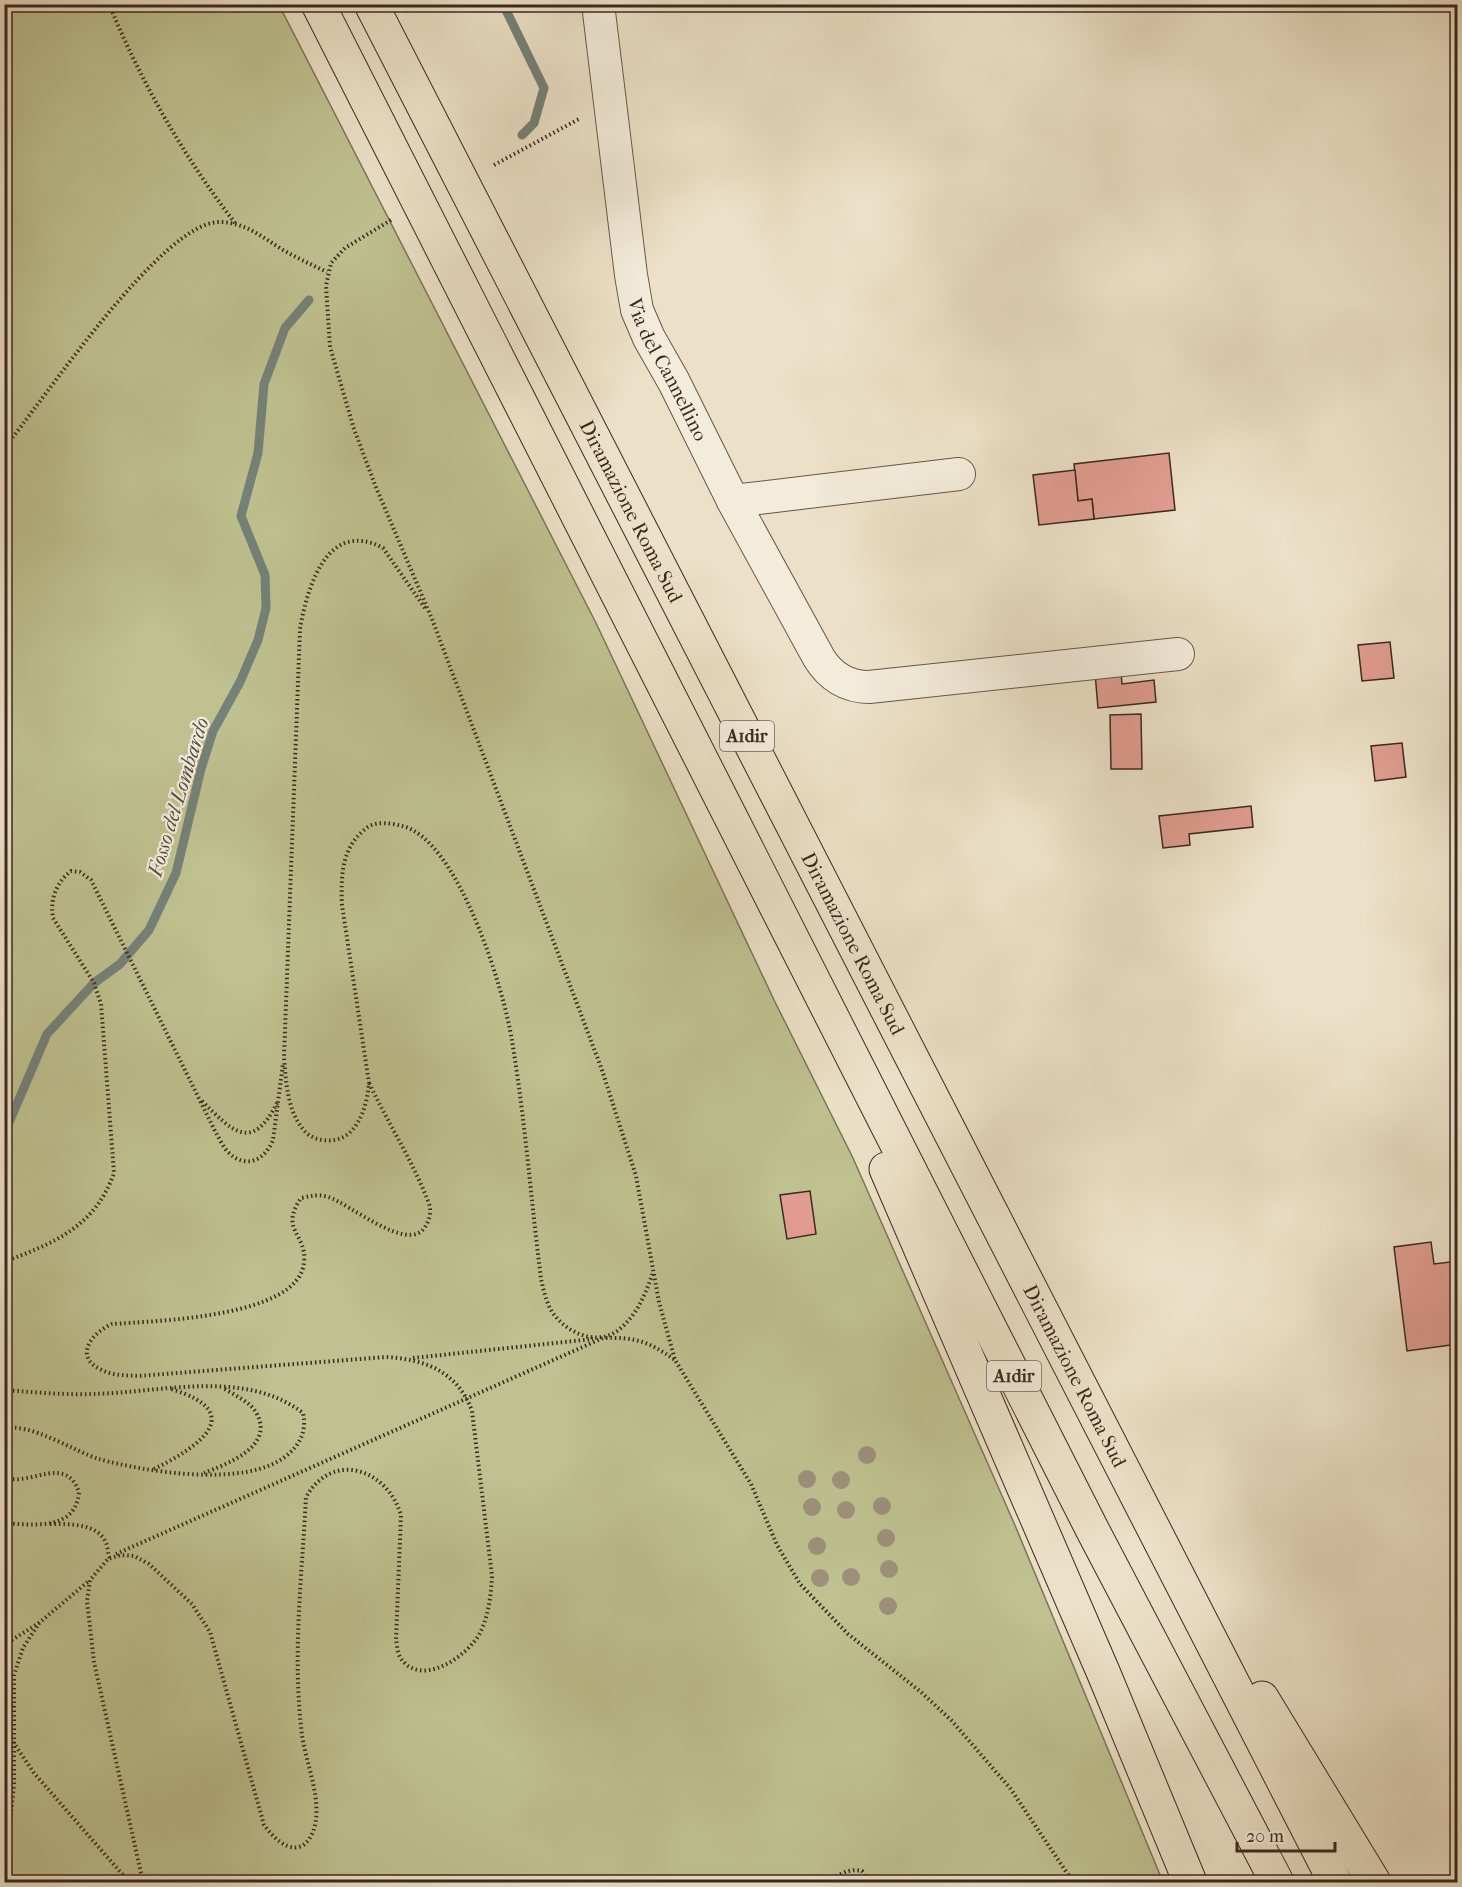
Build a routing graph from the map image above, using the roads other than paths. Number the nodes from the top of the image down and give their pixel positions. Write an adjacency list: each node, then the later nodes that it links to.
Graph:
1 (318, 4): 7 (highway, A1dir)
2 (371, 4): 8 (highway, Diramazione Roma Sud / A1dir)
3 (598, 4): 5 (street, Via del Cannellino)
4 (959, 474): 5 (street)
5 (733, 501): 6 (street, Via del Cannellino)
6 (1178, 654)
7 (756, 867): 9 (highway); 10 (highway, A1dir)
8 (1123, 1468): 11 (highway, Diramazione Roma Sud / A1dir); 12 (highway)
9 (1190, 1882)
10 (1277, 1882)
11 (1335, 1882)
12 (1374, 1882)

